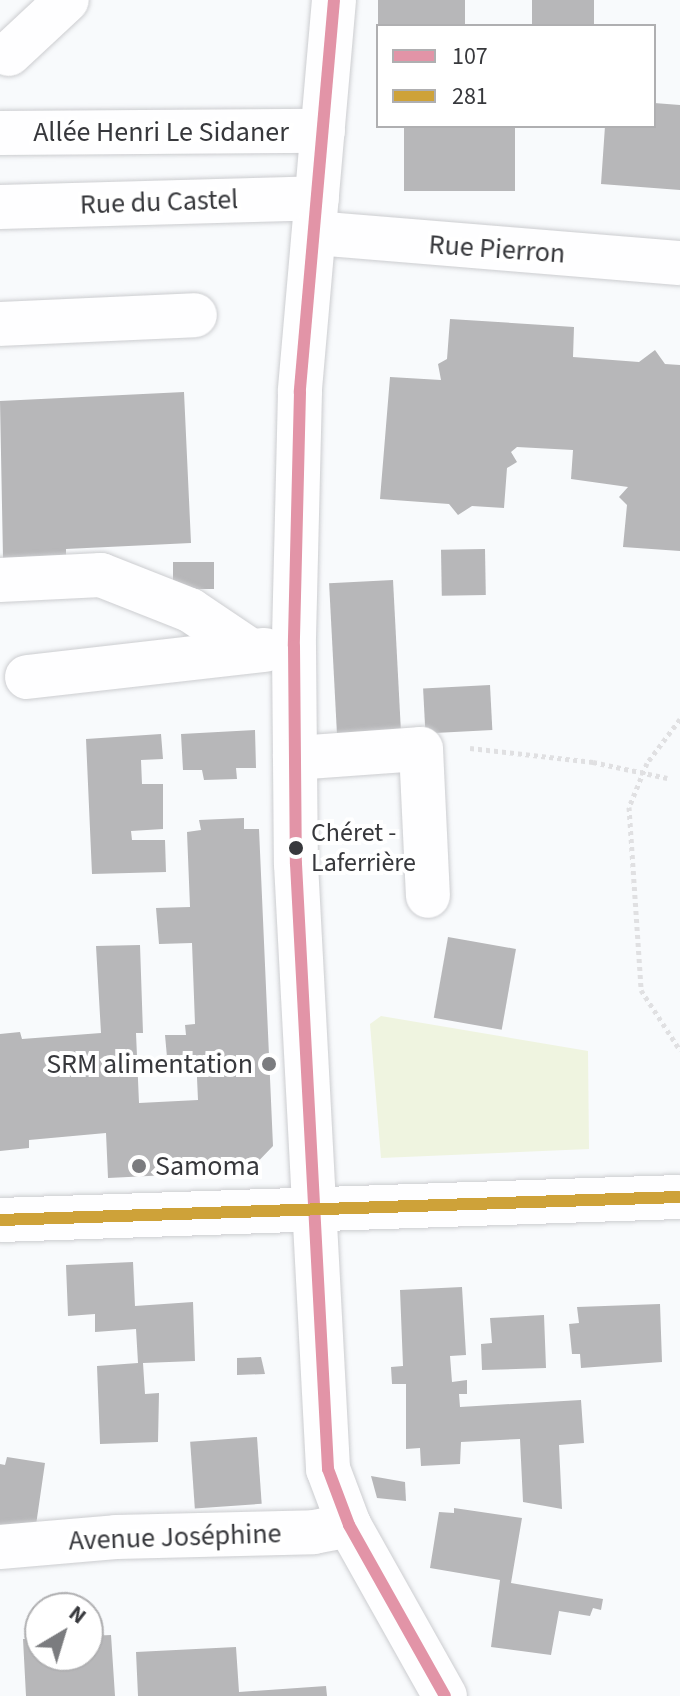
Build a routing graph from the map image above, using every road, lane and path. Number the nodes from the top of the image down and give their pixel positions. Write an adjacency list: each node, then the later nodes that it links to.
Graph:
1 (67, 0): 3 (street)
2 (334, 0): 4 (street)
3 (9, 54)
4 (323, 131): 5 (street, Allée Henri Le Sidaner); 7 (street)
5 (0, 133)
6 (0, 207): 7 (street, Rue du Castel)
7 (315, 216): 8 (street, Rue Pierron); 12 (street)
8 (680, 263)
9 (195, 315): 10 (street)
10 (0, 324)
11 (0, 580): 13 (street)
12 (294, 646): 13 (street); 17 (street)
13 (251, 651): 14 (street)
14 (27, 677)
15 (680, 719): 18 (path)
16 (495, 747): 18 (path)
17 (295, 758): 20 (street); 23 (street)
18 (643, 772): 19 (path); 21 (path)
19 (667, 778)
20 (428, 896)
21 (680, 1050)
22 (680, 1197): 23 (street)
23 (317, 1208): 24 (street); 25 (street)
24 (0, 1220)
25 (349, 1525): 26 (street, Avenue Joséphine); 27 (street)
26 (0, 1547)
27 (445, 1696)

